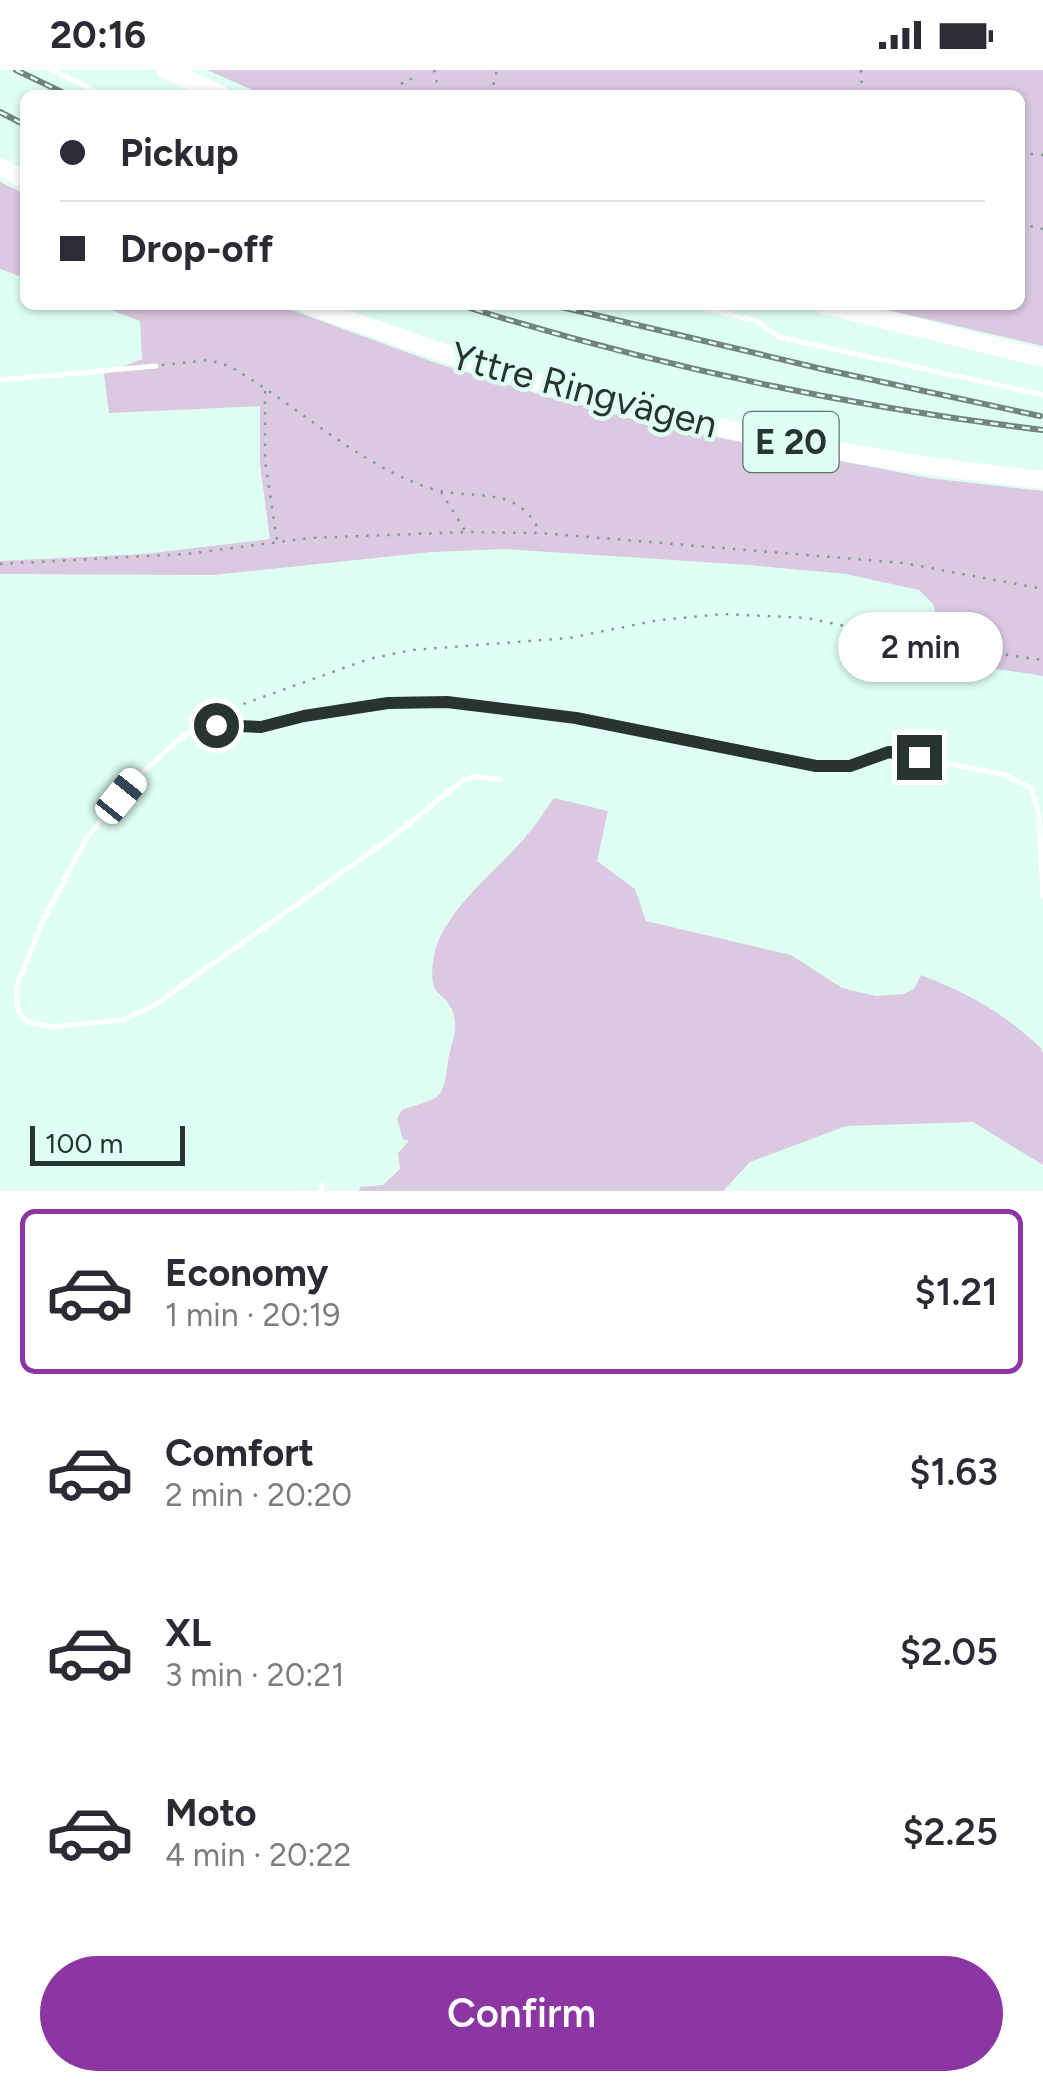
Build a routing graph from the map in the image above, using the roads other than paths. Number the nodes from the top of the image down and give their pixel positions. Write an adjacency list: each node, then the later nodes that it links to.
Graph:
1 (52, 70): 3 (lane)
2 (166, 70): 4 (highway)
3 (93, 90)
4 (211, 90)
5 (323, 310): 12 (highway, Yttre Ringvägen / E 20)
6 (711, 310): 11 (lane)
7 (845, 310): 8 (highway)
8 (1043, 358)
9 (156, 366): 10 (lane)
10 (0, 380)
11 (1043, 395)
12 (1043, 480)
13 (500, 779): 14 (lane)
14 (1043, 896)

